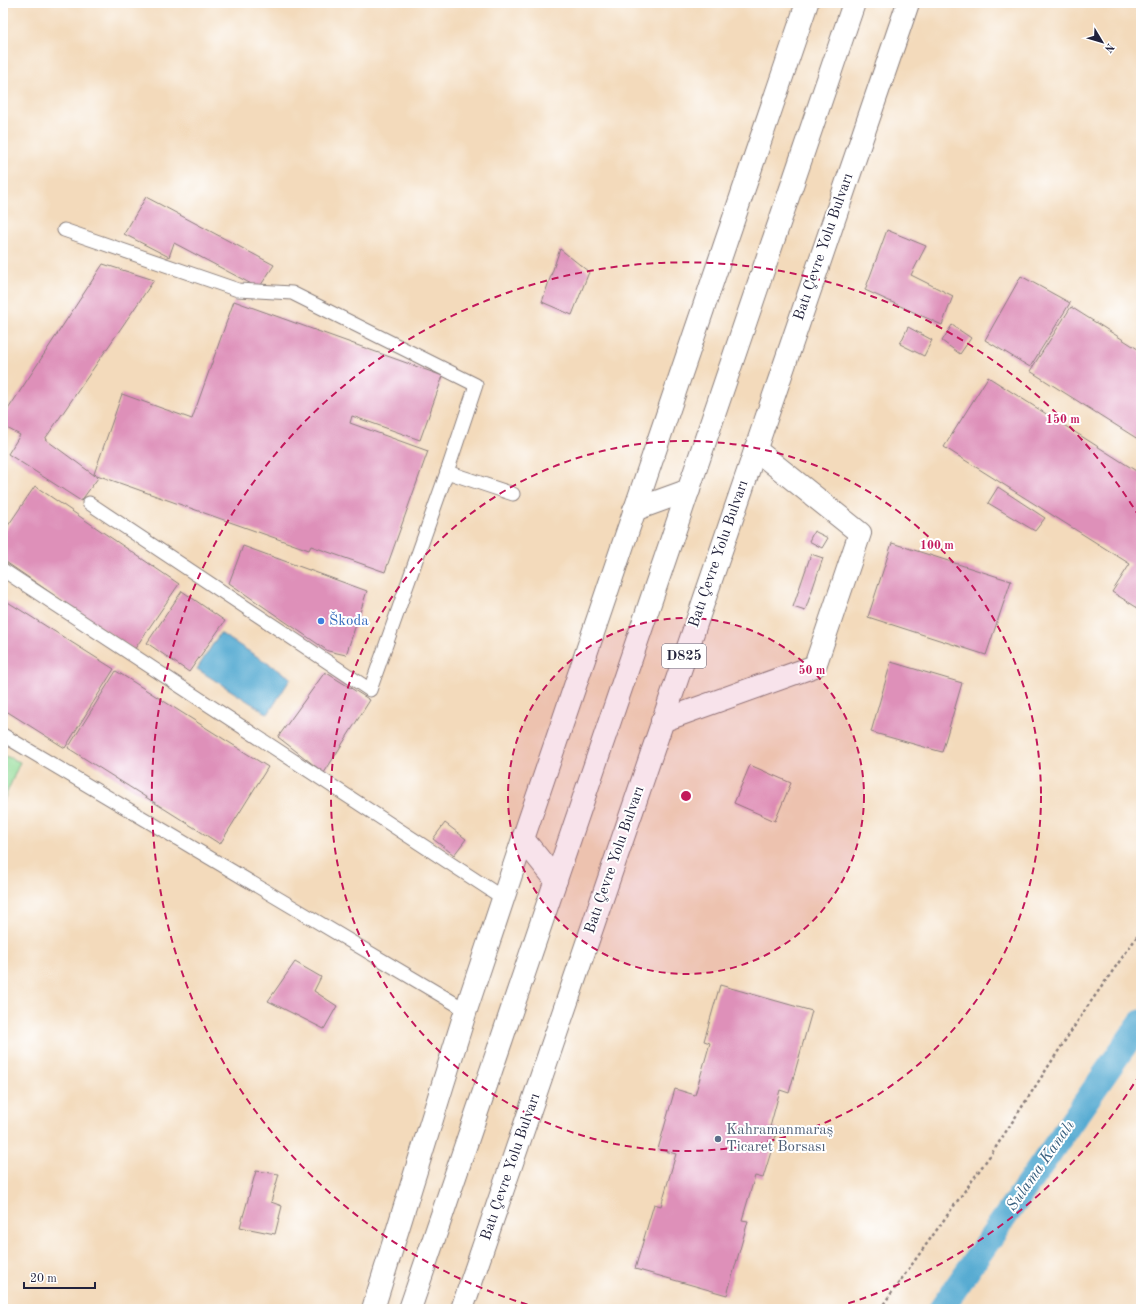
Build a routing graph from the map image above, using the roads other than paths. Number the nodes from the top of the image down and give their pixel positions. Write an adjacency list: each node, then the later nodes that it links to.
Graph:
1 (807, 3): 10 (main road)
2 (854, 3): 7 (main road)
3 (908, 3): 5 (main road, Batı Çevre Yolu Bulvarı / D825)
4 (64, 230): 6 (lane)
5 (755, 449): 12 (main road, Batı Çevre Yolu Bulvarı / D825); 12 (main road)
6 (447, 472): 8 (lane); 9 (lane)
7 (689, 490): 10 (main road); 15 (main road)
8 (513, 494)
9 (89, 503)
10 (634, 510): 14 (main road)
11 (3, 570): 16 (lane)
12 (662, 721): 20 (main road, Batı Çevre Yolu Bulvarı / D825)
13 (3, 735): 17 (lane)
14 (523, 839): 15 (main road); 16 (main road)
15 (556, 880): 19 (main road)
16 (504, 898): 17 (main road)
17 (466, 1010): 18 (main road)
18 (373, 1309)
19 (410, 1309)
20 (462, 1309)

